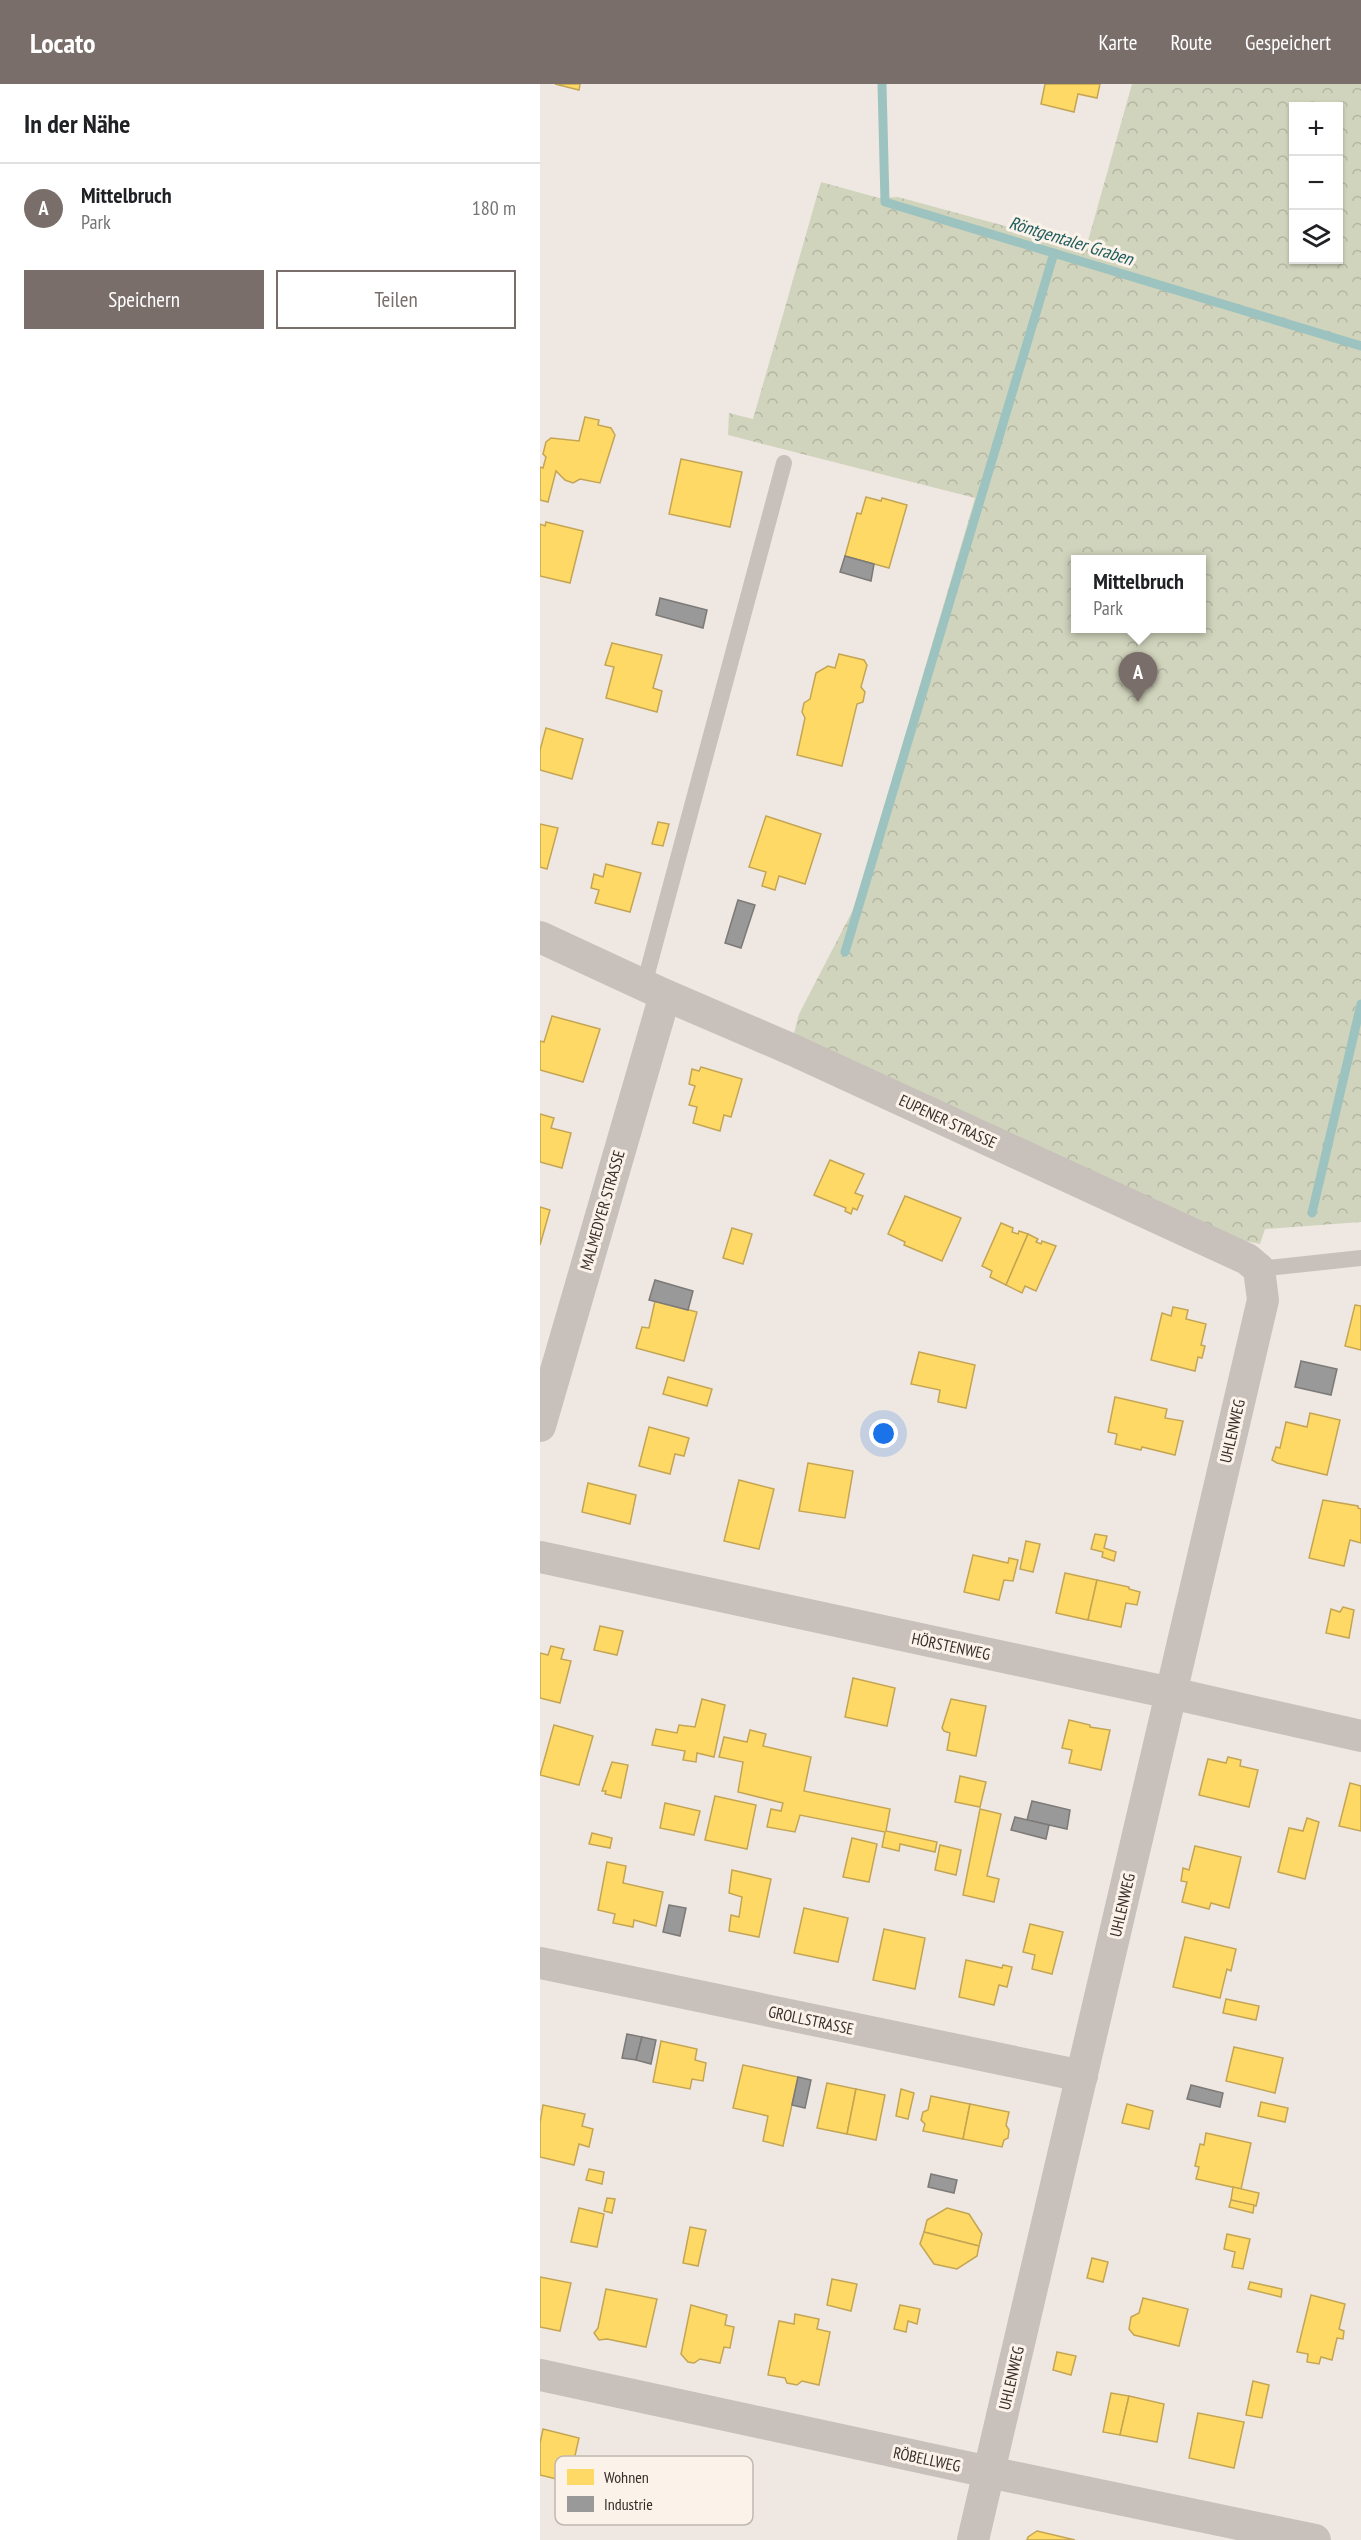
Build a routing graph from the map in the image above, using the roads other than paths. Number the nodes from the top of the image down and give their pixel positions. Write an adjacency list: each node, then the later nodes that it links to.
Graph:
1 (784, 463): 3 (lane)
2 (540, 937): 3 (street, EUPENER STRASSE)
3 (654, 990): 5 (street, EUPENER STRASSE); 6 (street, MALMEDYER STRASSE)
4 (1361, 1258): 5 (lane)
5 (1259, 1269): 8 (street, UHLENWEG)
6 (540, 1426)
7 (540, 1557): 8 (street, HÖRSTENWEG)
8 (1171, 1693): 9 (street, HÖRSTENWEG); 11 (street, UHLENWEG)
9 (1361, 1736)
10 (540, 1963): 11 (street, GROLLSTRASSE)
11 (1082, 2076): 13 (street, UHLENWEG)
12 (540, 2374): 13 (street, RÖBELLWEG)
13 (989, 2472): 14 (street, UHLENWEG); 15 (street, RÖBELLWEG)
14 (973, 2540)
15 (1315, 2540)

